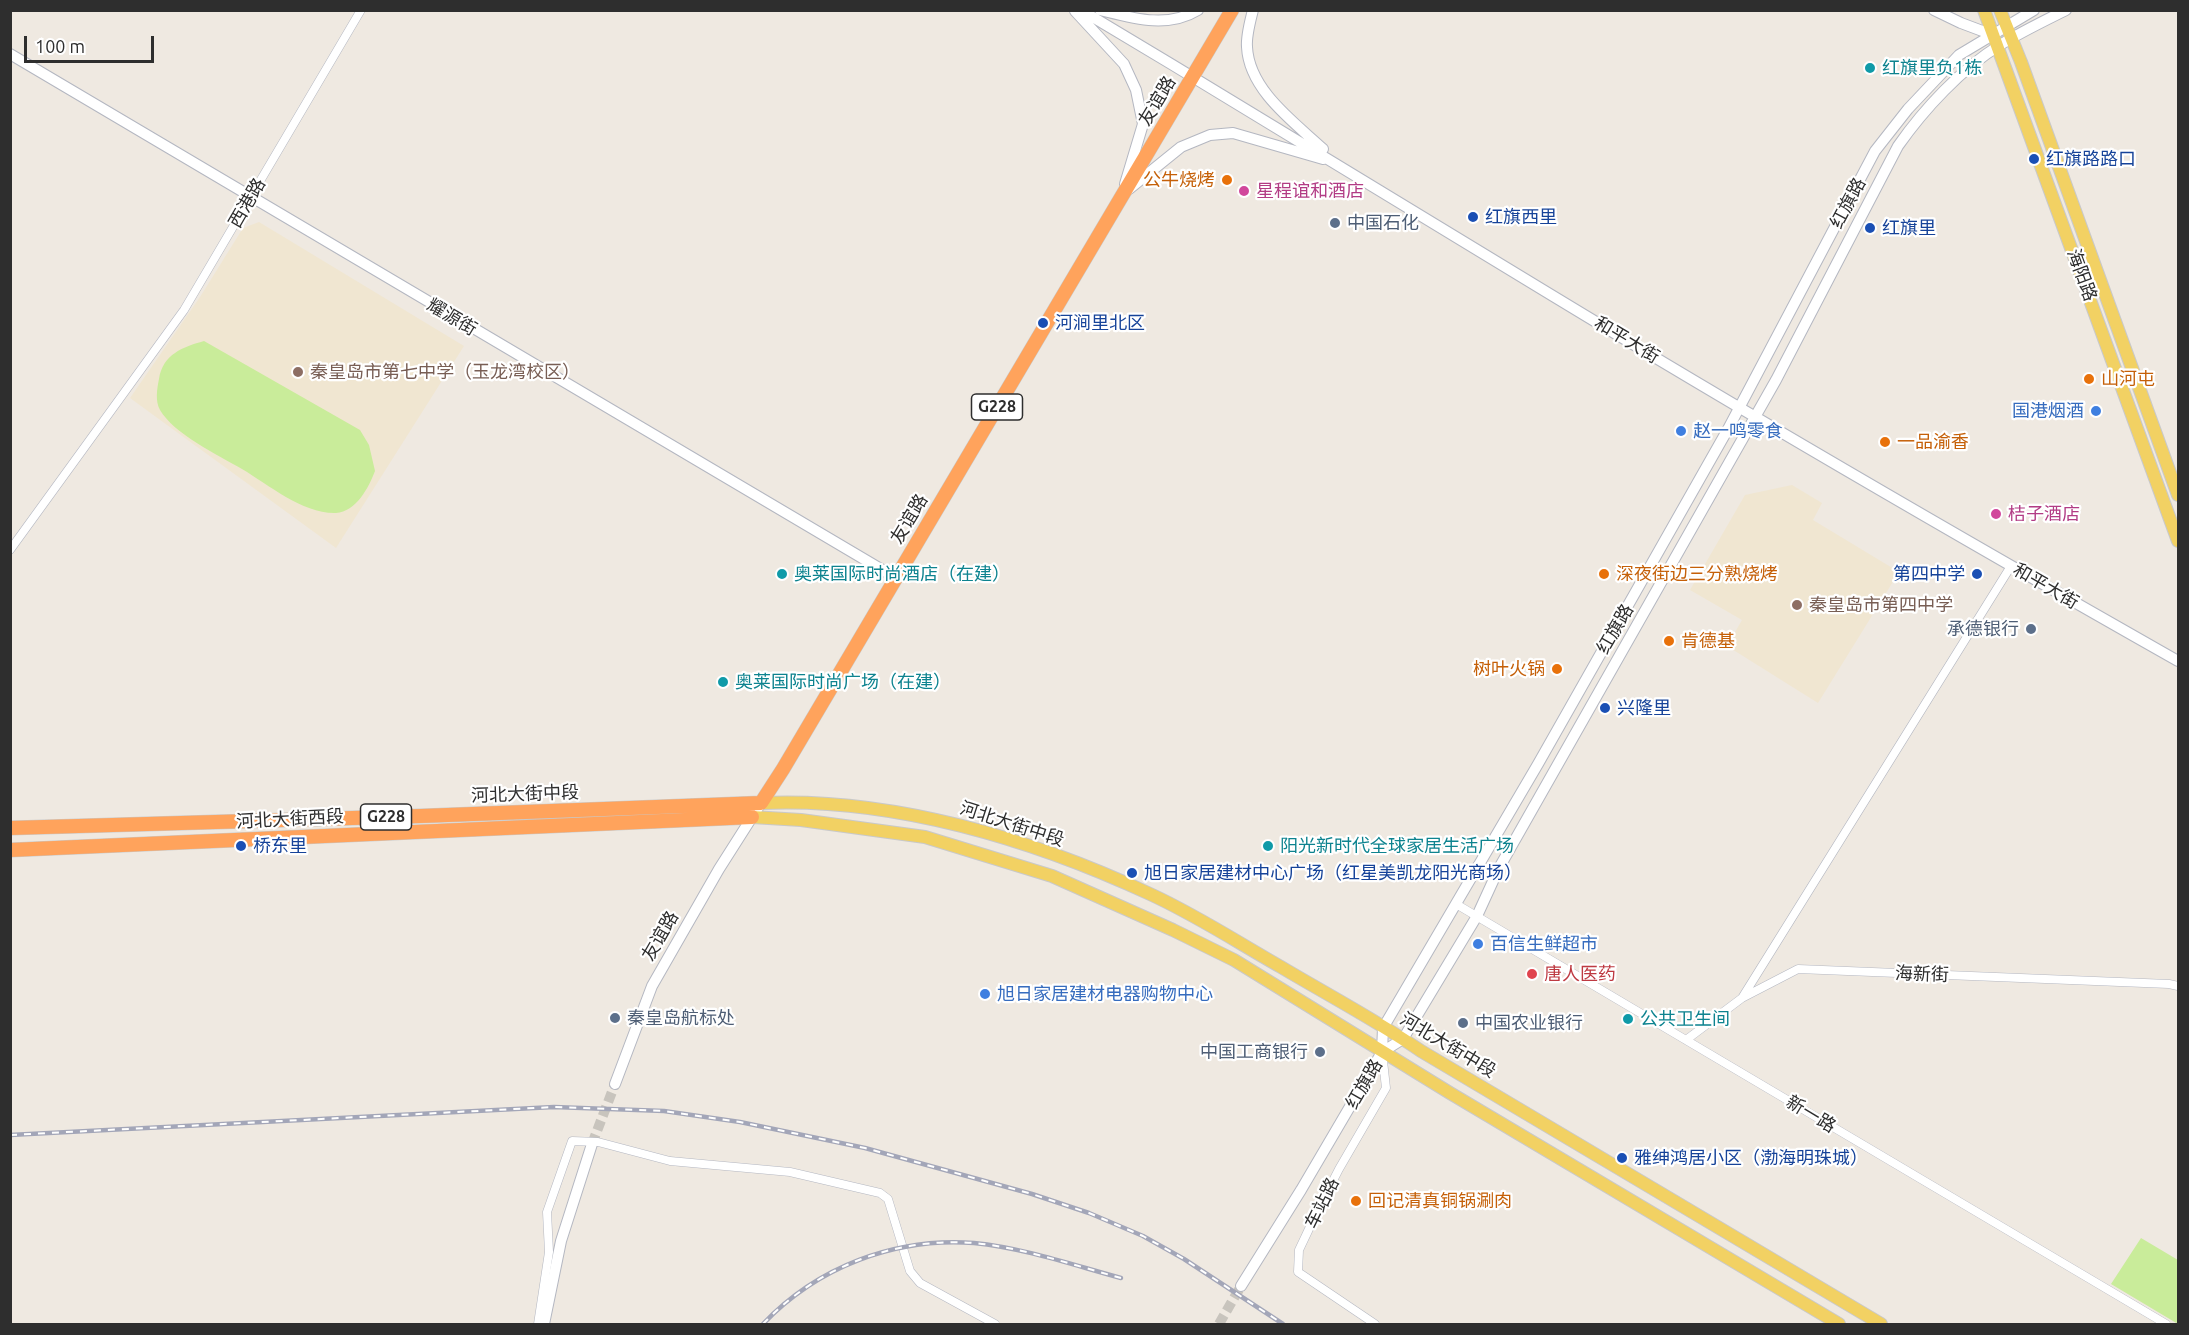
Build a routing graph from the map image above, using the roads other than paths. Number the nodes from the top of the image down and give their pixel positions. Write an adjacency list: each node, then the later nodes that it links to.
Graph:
1 (360, 10): 19 (street, 西港路)
2 (1075, 10): 18 (main road)
3 (1081, 10): 16 (main road, 和平大街)
4 (1100, 10): 5 (main road)
5 (1198, 10)
6 (1232, 10): 16 (highway, 友谊路 / G228)
7 (1253, 10): 17 (main road)
8 (1934, 10): 14 (main road)
9 (1984, 10): 14 (main road, 海阳路)
10 (2000, 10): 13 (main road, 海阳路)
11 (2034, 10): 13 (main road, 红旗路)
12 (2066, 10): 13 (main road)
13 (2009, 33): 14 (main road, 红旗路); 22 (main road, 海阳路)
14 (1996, 41): 20 (main road, 红旗路); 21 (main road); 23 (main road, 海阳路)
15 (10, 54): 19 (main road, 耀源街)
16 (1193, 77): 17 (main road, 和平大街); 18 (highway, 友谊路 / G228)
17 (1338, 164): 18 (main road); 20 (main road, 和平大街)
18 (1122, 195): 26 (highway, 友谊路 / G228)
19 (250, 198): 24 (street, 西港路); 26 (main road, 耀源街)
20 (1740, 408): 21 (main road, 和平大街); 32 (main road, 红旗路)
21 (1755, 416): 25 (main road, 和平大街); 33 (main road)
22 (2178, 495)
23 (2178, 541)
24 (10, 550)
25 (2011, 566): 27 (main road, 和平大街); 35 (street)
26 (896, 578): 28 (highway, 友谊路 / G228)
27 (2178, 661)
28 (761, 802): 29 (main road, 友谊路); 30 (highway, 河北大街中段 / G228); 36 (main road, 河北大街中段)
29 (752, 817): 31 (highway, 河北大街西段 / G228); 39 (main road); 40 (main road, 友谊路)
30 (10, 828)
31 (10, 850)
32 (1456, 904): 33 (street, 新一路); 36 (main road, 红旗路)
33 (1477, 916): 37 (main road); 38 (street, 新一路)
34 (2178, 986): 35 (street, 海新街)
35 (1742, 999): 38 (street, 海新街)
36 (1383, 1028): 37 (main road, 河北大街中段); 39 (main road, 红旗路)
37 (1403, 1040): 39 (main road); 48 (main road, 河北大街中段)
38 (1686, 1040): 49 (street, 新一路)
39 (1382, 1052): 42 (main road, 红旗路); 46 (street, 车站路); 47 (main road)
40 (615, 1084)
41 (592, 1144): 44 (main road)
42 (1241, 1287)
43 (538, 1324): 45 (street)
44 (544, 1324)
45 (995, 1324)
46 (1375, 1324)
47 (1839, 1324)
48 (1881, 1324)
49 (2166, 1324)

